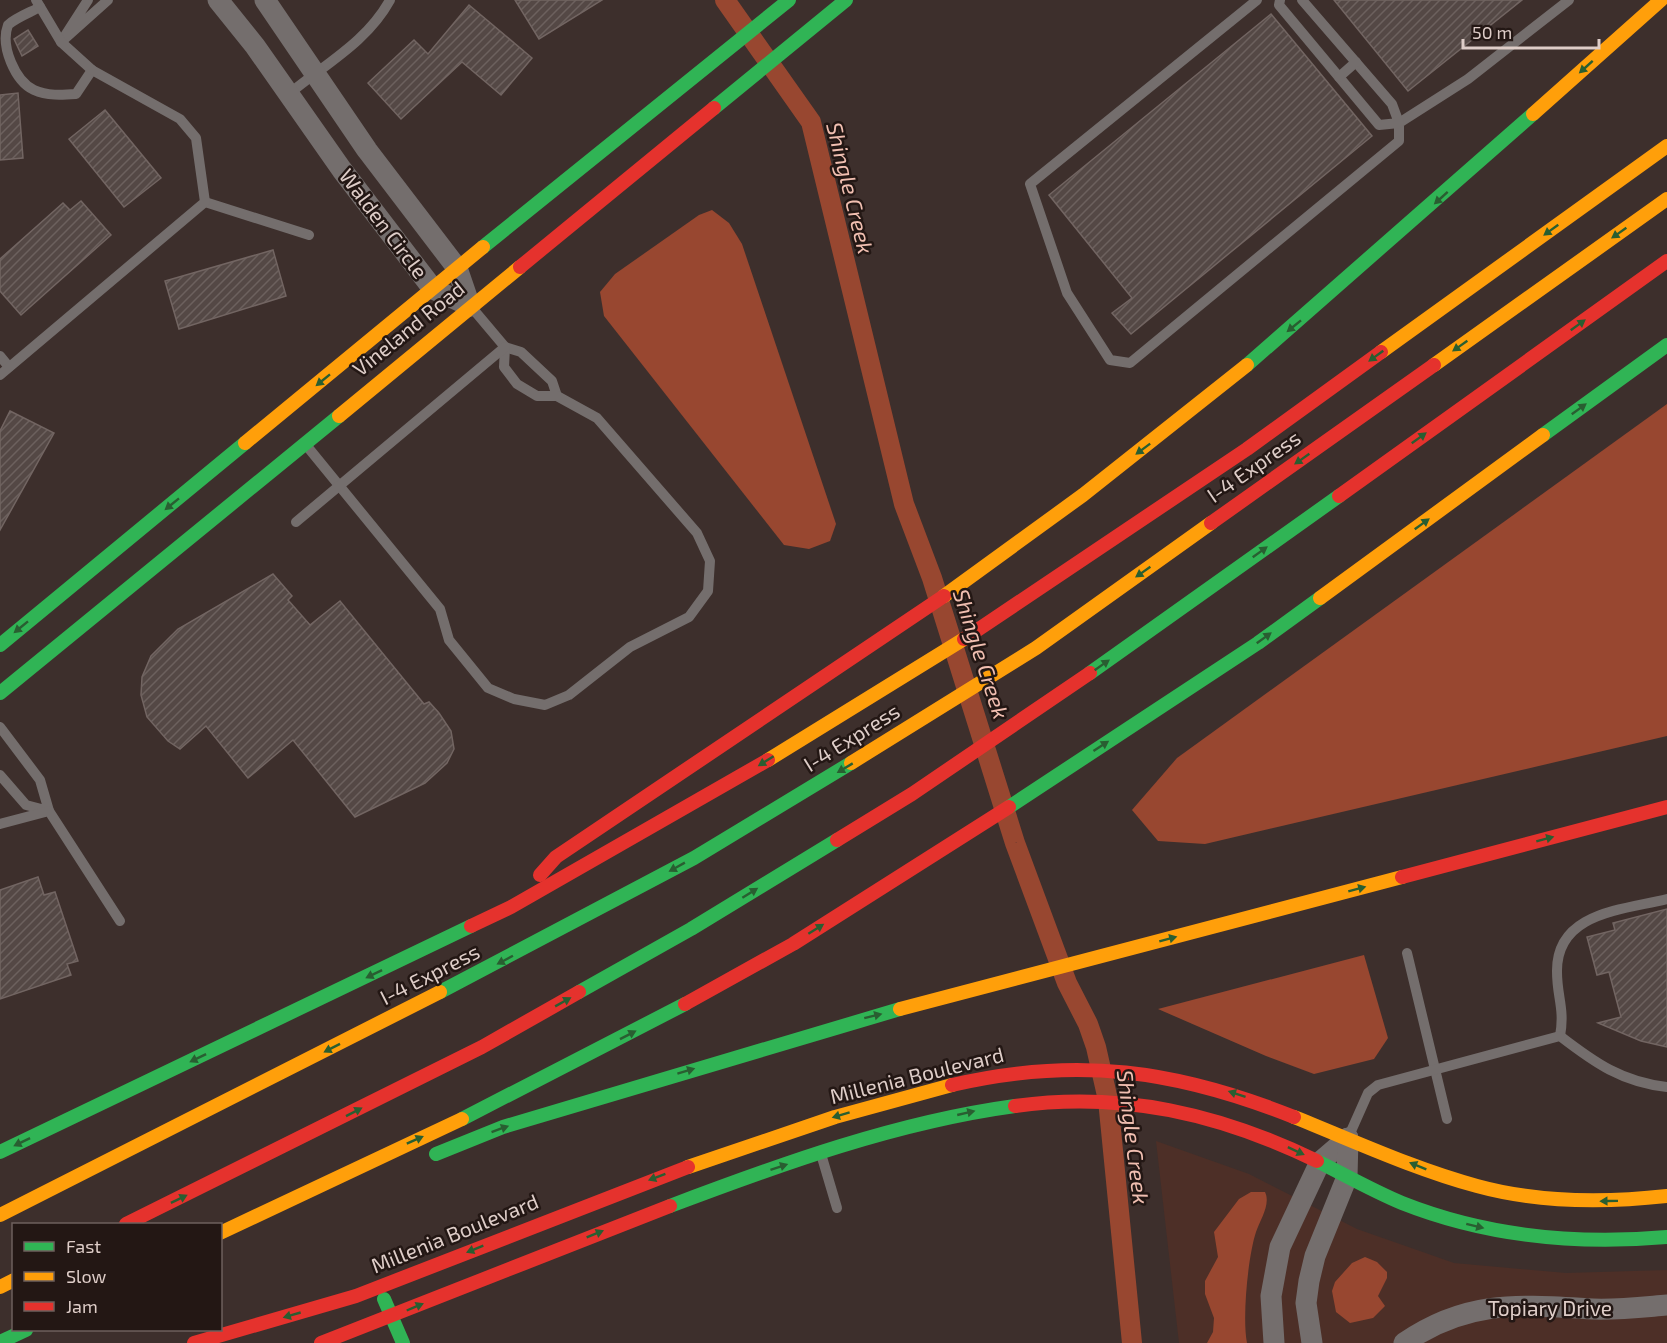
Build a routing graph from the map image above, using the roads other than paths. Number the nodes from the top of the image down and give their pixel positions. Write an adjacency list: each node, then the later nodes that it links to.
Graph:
1 (88, 0): 14 (lane)
2 (108, 0): 14 (lane)
3 (218, 0): 19 (street, Walden Circle)
4 (265, 0): 17 (street, Walden Circle)
5 (390, 0): 17 (lane)
6 (846, 0): 28 (main road, Vineland Road)
7 (1257, 0): 20 (lane)
8 (1280, 0): 18 (lane)
9 (1302, 0): 15 (lane)
10 (1569, 0): 20 (lane)
11 (1660, 0): 46 (main road, one-way to 46)
12 (787, 2): 26 (main road, Vineland Road)
13 (38, 3): 14 (lane); 16 (lane)
14 (61, 42): 16 (lane)
15 (1356, 62): 18 (lane); 20 (lane)
16 (92, 70): 23 (lane)
17 (314, 73): 19 (lane); 26 (street, Walden Circle)
18 (1339, 77): 20 (lane)
19 (289, 94): 27 (street, Walden Circle)
20 (1399, 123)
21 (1667, 146): 46 (main road, one-way to 46)
22 (1667, 199): 61 (main road, I-4 Express, one-way to 61)
23 (205, 202): 24 (lane); 32 (lane)
24 (309, 236)
25 (1667, 261): 62 (main road, one-way to 25)
26 (457, 268): 27 (main road, Vineland Road); 28 (street, Walden Circle)
27 (433, 290): 28 (street, Walden Circle); 38 (main road, Vineland Road, one-way to 38)
28 (470, 306): 30 (lane); 35 (main road, Vineland Road)
29 (1667, 345): 57 (main road, one-way to 29)
30 (505, 347): 34 (lane); 34 (lane); 36 (lane)
31 (0, 356): 32 (lane)
32 (9, 368): 33 (lane)
33 (0, 375)
34 (557, 396): 36 (lane)
35 (304, 443): 36 (lane); 39 (main road, Vineland Road)
36 (340, 486): 37 (lane)
37 (296, 522)
38 (0, 645)
39 (0, 693)
40 (0, 727): 43 (lane)
41 (0, 775): 43 (lane)
42 (1667, 807): 57 (main road, one-way to 42)
43 (50, 811): 44 (lane); 47 (lane)
44 (0, 824)
45 (1667, 899): 49 (lane)
46 (511, 907): 54 (main road, one-way to 54)
47 (120, 921)
48 (1407, 953): 50 (lane)
49 (1560, 1036): 50 (lane); 51 (lane)
50 (1436, 1069): 52 (lane); 53 (lane)
51 (1667, 1087)
52 (1447, 1119)
53 (1348, 1138): 56 (street); 58 (street); 59 (main road, Millenia Boulevard, one-way to 53); 65 (main road, Millenia Boulevard, one-way to 65)
54 (0, 1152)
55 (821, 1154): 56 (main road, Millenia Boulevard, one-way to 56); 60 (lane); 68 (main road, Millenia Boulevard, one-way to 55)
56 (1320, 1162): 58 (main road, Millenia Boulevard); 75 (street)
57 (343, 1173): 63 (main road)
58 (1347, 1177): 64 (main road, Millenia Boulevard, one-way to 64); 71 (street)
59 (1667, 1197)
60 (837, 1208)
61 (0, 1215)
62 (128, 1223)
63 (222, 1232)
64 (1667, 1237)
65 (379, 1288): 67 (main road, Millenia Boulevard); 68 (main road)
66 (1667, 1305): 76 (street, Topiary Drive)
67 (362, 1317): 68 (main road, Millenia Boulevard); 72 (main road, Millenia Boulevard, one-way to 72); 73 (main road, Millenia Boulevard)
68 (391, 1317): 74 (main road)
69 (22, 1331): 70 (main road)
70 (0, 1342)
71 (1312, 1342)
72 (194, 1343)
73 (321, 1343)
74 (403, 1343)
75 (1274, 1343)
76 (1404, 1343)

